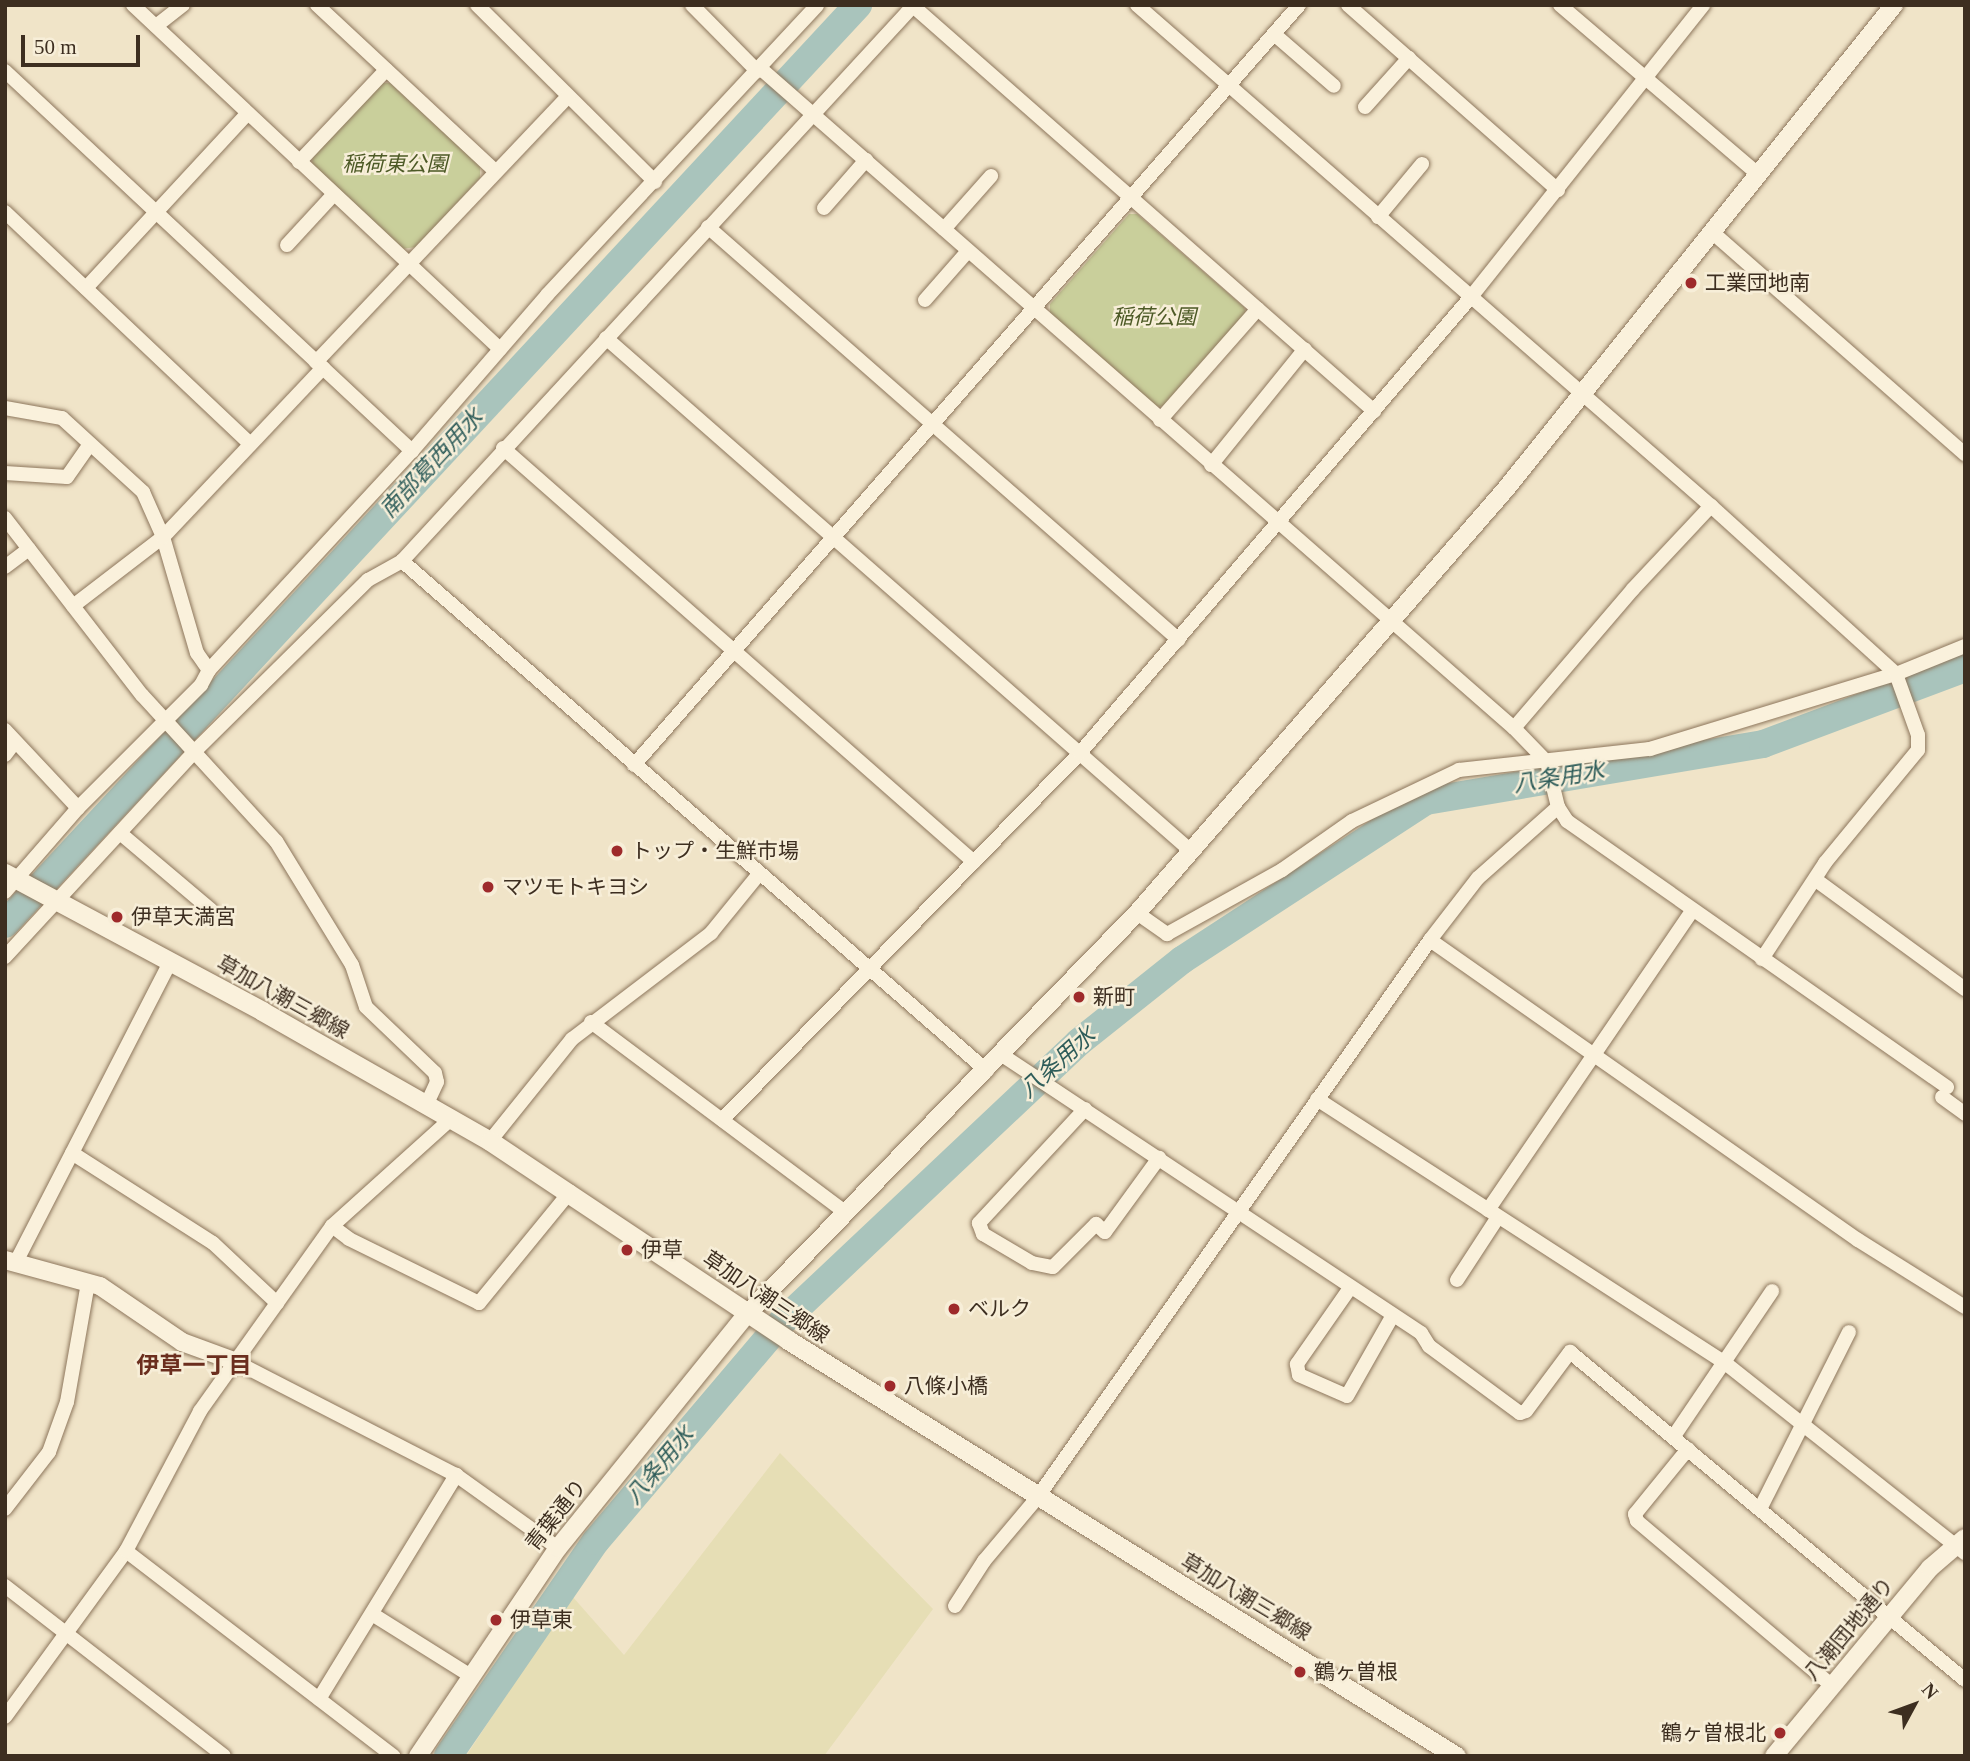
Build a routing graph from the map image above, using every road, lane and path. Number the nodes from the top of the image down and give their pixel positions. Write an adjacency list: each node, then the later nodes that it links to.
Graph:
1 (133, 5): 14 (street)
2 (183, 5): 14 (street)
3 (317, 5): 18 (street)
4 (477, 5): 23 (street)
5 (692, 5): 17 (street)
6 (817, 5): 17 (street)
7 (1137, 5): 21 (street)
8 (1299, 5): 15 (street)
9 (1348, 5): 16 (street)
10 (1560, 5): 20 (street)
11 (1703, 5): 20 (street)
12 (1894, 5): 31 (street, 青葉通り)
13 (914, 6): 25 (street); 36 (street)
14 (156, 26): 26 (street)
15 (1274, 34): 21 (street); 22 (street)
16 (1409, 58): 24 (street); 34 (street)
17 (758, 69): 25 (street); 33 (street)
18 (386, 70): 28 (street); 30 (street)
19 (5, 71): 39 (street)
20 (1645, 79): 31 (street); 34 (street)
21 (1230, 86): 36 (street); 40 (street)
22 (1334, 86)
23 (568, 96): 30 (street); 33 (street)
24 (1365, 107)
25 (814, 113): 27 (street); 41 (street)
26 (247, 114): 28 (street); 39 (street)
27 (866, 160): 37 (street); 42 (street)
28 (299, 162): 35 (street)
29 (1422, 164): 40 (street)
30 (495, 171): 46 (street)
31 (1758, 174): 43 (street, 青葉通り)
32 (990, 176): 42 (street)
33 (654, 182): 53 (street)
34 (1558, 190): 48 (street)
35 (334, 194): 44 (street); 46 (street)
36 (1132, 197): 50 (street); 51 (street)
37 (824, 208)
38 (5, 212): 47 (street)
39 (156, 212): 47 (street); 55 (street)
40 (1378, 217): 48 (street)
41 (708, 226): 52 (street); 60 (street)
42 (944, 229): 45 (street)
43 (1712, 232): 56 (street, 青葉通り); 65 (street)
44 (287, 245)
45 (968, 251): 49 (street); 50 (street)
46 (408, 263): 53 (street); 55 (street)
47 (86, 288): 62 (street)
48 (1471, 298): 56 (street); 58 (street)
49 (925, 300)
50 (1034, 309): 59 (street); 60 (street)
51 (1258, 309): 54 (street); 59 (street)
52 (606, 338): 63 (street); 72 (street)
53 (500, 349): 64 (street)
54 (1305, 349): 58 (street); 66 (street)
55 (319, 365): 62 (street); 64 (street)
56 (1582, 394): 68 (street); 77 (street, 青葉通り)
57 (5, 408): 61 (street)
58 (1374, 411): 70 (street)
59 (1160, 421): 66 (street)
60 (933, 423): 72 (street); 78 (street)
61 (90, 444): 67 (street); 71 (street)
62 (250, 444): 71 (street)
63 (503, 448): 74 (street); 80 (street)
64 (412, 451): 81 (street)
65 (1965, 454)
66 (1211, 465): 70 (street)
67 (5, 473)
68 (1711, 506): 82 (street); 84 (street)
69 (5, 518): 73 (street)
70 (1279, 524): 77 (street); 78 (street)
71 (163, 537): 76 (street); 81 (street)
72 (833, 538): 80 (street); 88 (street)
73 (29, 549): 75 (street); 76 (street)
74 (402, 561): 87 (street); 90 (street)
75 (5, 567)
76 (73, 606): 83 (street)
77 (1391, 621): 84 (street); 94 (street, 青葉通り)
78 (1179, 640): 88 (street)
79 (1965, 646): 82 (street)
80 (734, 650): 90 (street); 95 (street)
81 (209, 670): 83 (street)
82 (1896, 674): 89 (street); 97 (street)
83 (168, 723): 87 (street); 92 (street)
84 (1514, 728): 89 (street)
85 (5, 730): 86 (street)
86 (10, 749): 92 (street)
87 (192, 749): 93 (street); 114 (street)
88 (1080, 753): 94 (street); 95 (street)
89 (1547, 762): 91 (street); 102 (street)
90 (634, 765): 96 (street)
91 (1558, 807): 101 (street); 103 (street)
92 (78, 808): 98 (street)
93 (120, 833): 99 (street); 100 (street)
94 (1191, 851): 102 (street, 青葉通り)
95 (974, 862): 107 (street)
96 (759, 874): 107 (street); 109 (street)
97 (1816, 880): 105 (street); 108 (street)
98 (13, 882): 99 (main road, 草加八潮三郷線)
99 (54, 898): 104 (street); 106 (main road, 草加八潮三郷線)
100 (211, 910)
101 (1693, 910): 105 (street); 110 (street)
102 (1137, 913): 111 (street, 青葉通り)
103 (1430, 940): 110 (street); 113 (street)
104 (5, 957)
105 (1762, 959): 116 (street)
106 (170, 962): 114 (main road, 草加八潮三郷線); 120 (street)
107 (868, 969): 112 (street); 118 (street)
108 (1965, 989)
109 (591, 1022): 118 (street); 119 (street)
110 (1592, 1053): 125 (street); 133 (street)
111 (1002, 1055): 112 (street, 青葉通り); 115 (street)
112 (987, 1071): 123 (street, 青葉通り)
113 (1317, 1099): 124 (street); 125 (street)
114 (427, 1103): 117 (main road, 草加八潮三郷線)
115 (1085, 1109): 121 (street); 121 (street)
116 (1965, 1114)
117 (452, 1118): 119 (main road, 草加八潮三郷線); 126 (street)
118 (722, 1120): 123 (street)
119 (489, 1141): 122 (main road, 草加八潮三郷線)
120 (72, 1153): 127 (street); 132 (street)
121 (1159, 1158): 124 (street)
122 (570, 1192): 126 (street); 134 (main road, 草加八潮三郷線)
123 (846, 1213): 134 (street, 青葉通り)
124 (1238, 1213): 130 (street); 143 (street)
125 (1493, 1214): 128 (street); 138 (street)
126 (332, 1226): 132 (street)
127 (11, 1261): 129 (street)
128 (1457, 1280)
129 (88, 1283): 137 (street); 144 (street)
130 (1350, 1288): 135 (street); 135 (street)
131 (1772, 1291): 138 (street)
132 (277, 1303): 137 (street)
133 (1965, 1307)
134 (747, 1314): 143 (main road, 草加八潮三郷線); 147 (street, 青葉通り)
135 (1393, 1315): 140 (street)
136 (1849, 1332): 139 (street)
137 (234, 1361): 142 (street); 148 (street)
138 (1724, 1362): 139 (street); 140 (street)
139 (1804, 1423): 145 (street); 146 (street)
140 (1674, 1436): 141 (street)
141 (1688, 1449): 145 (street); 156 (street)
142 (456, 1475): 147 (street); 151 (street)
143 (1037, 1498): 150 (street); 162 (main road, 草加八潮三郷線)
144 (5, 1508)
145 (1760, 1509): 152 (street)
146 (1962, 1545): 152 (street, 八潮団地通り)
147 (558, 1548): 154 (street, 青葉通り)
148 (126, 1551): 153 (street); 157 (street)
149 (5, 1586): 153 (street)
150 (956, 1606)
151 (372, 1614): 154 (street); 157 (street)
152 (1888, 1616): 155 (street); 156 (street, 八潮団地通り)
153 (66, 1633): 158 (street); 159 (street)
154 (471, 1676): 161 (street, 青葉通り)
155 (1965, 1680)
156 (1831, 1685): 163 (street, 八潮団地通り)
157 (319, 1699): 160 (street)
158 (5, 1717)
159 (224, 1756)
160 (393, 1756)
161 (418, 1756)
162 (1456, 1756)
163 (1774, 1756)

